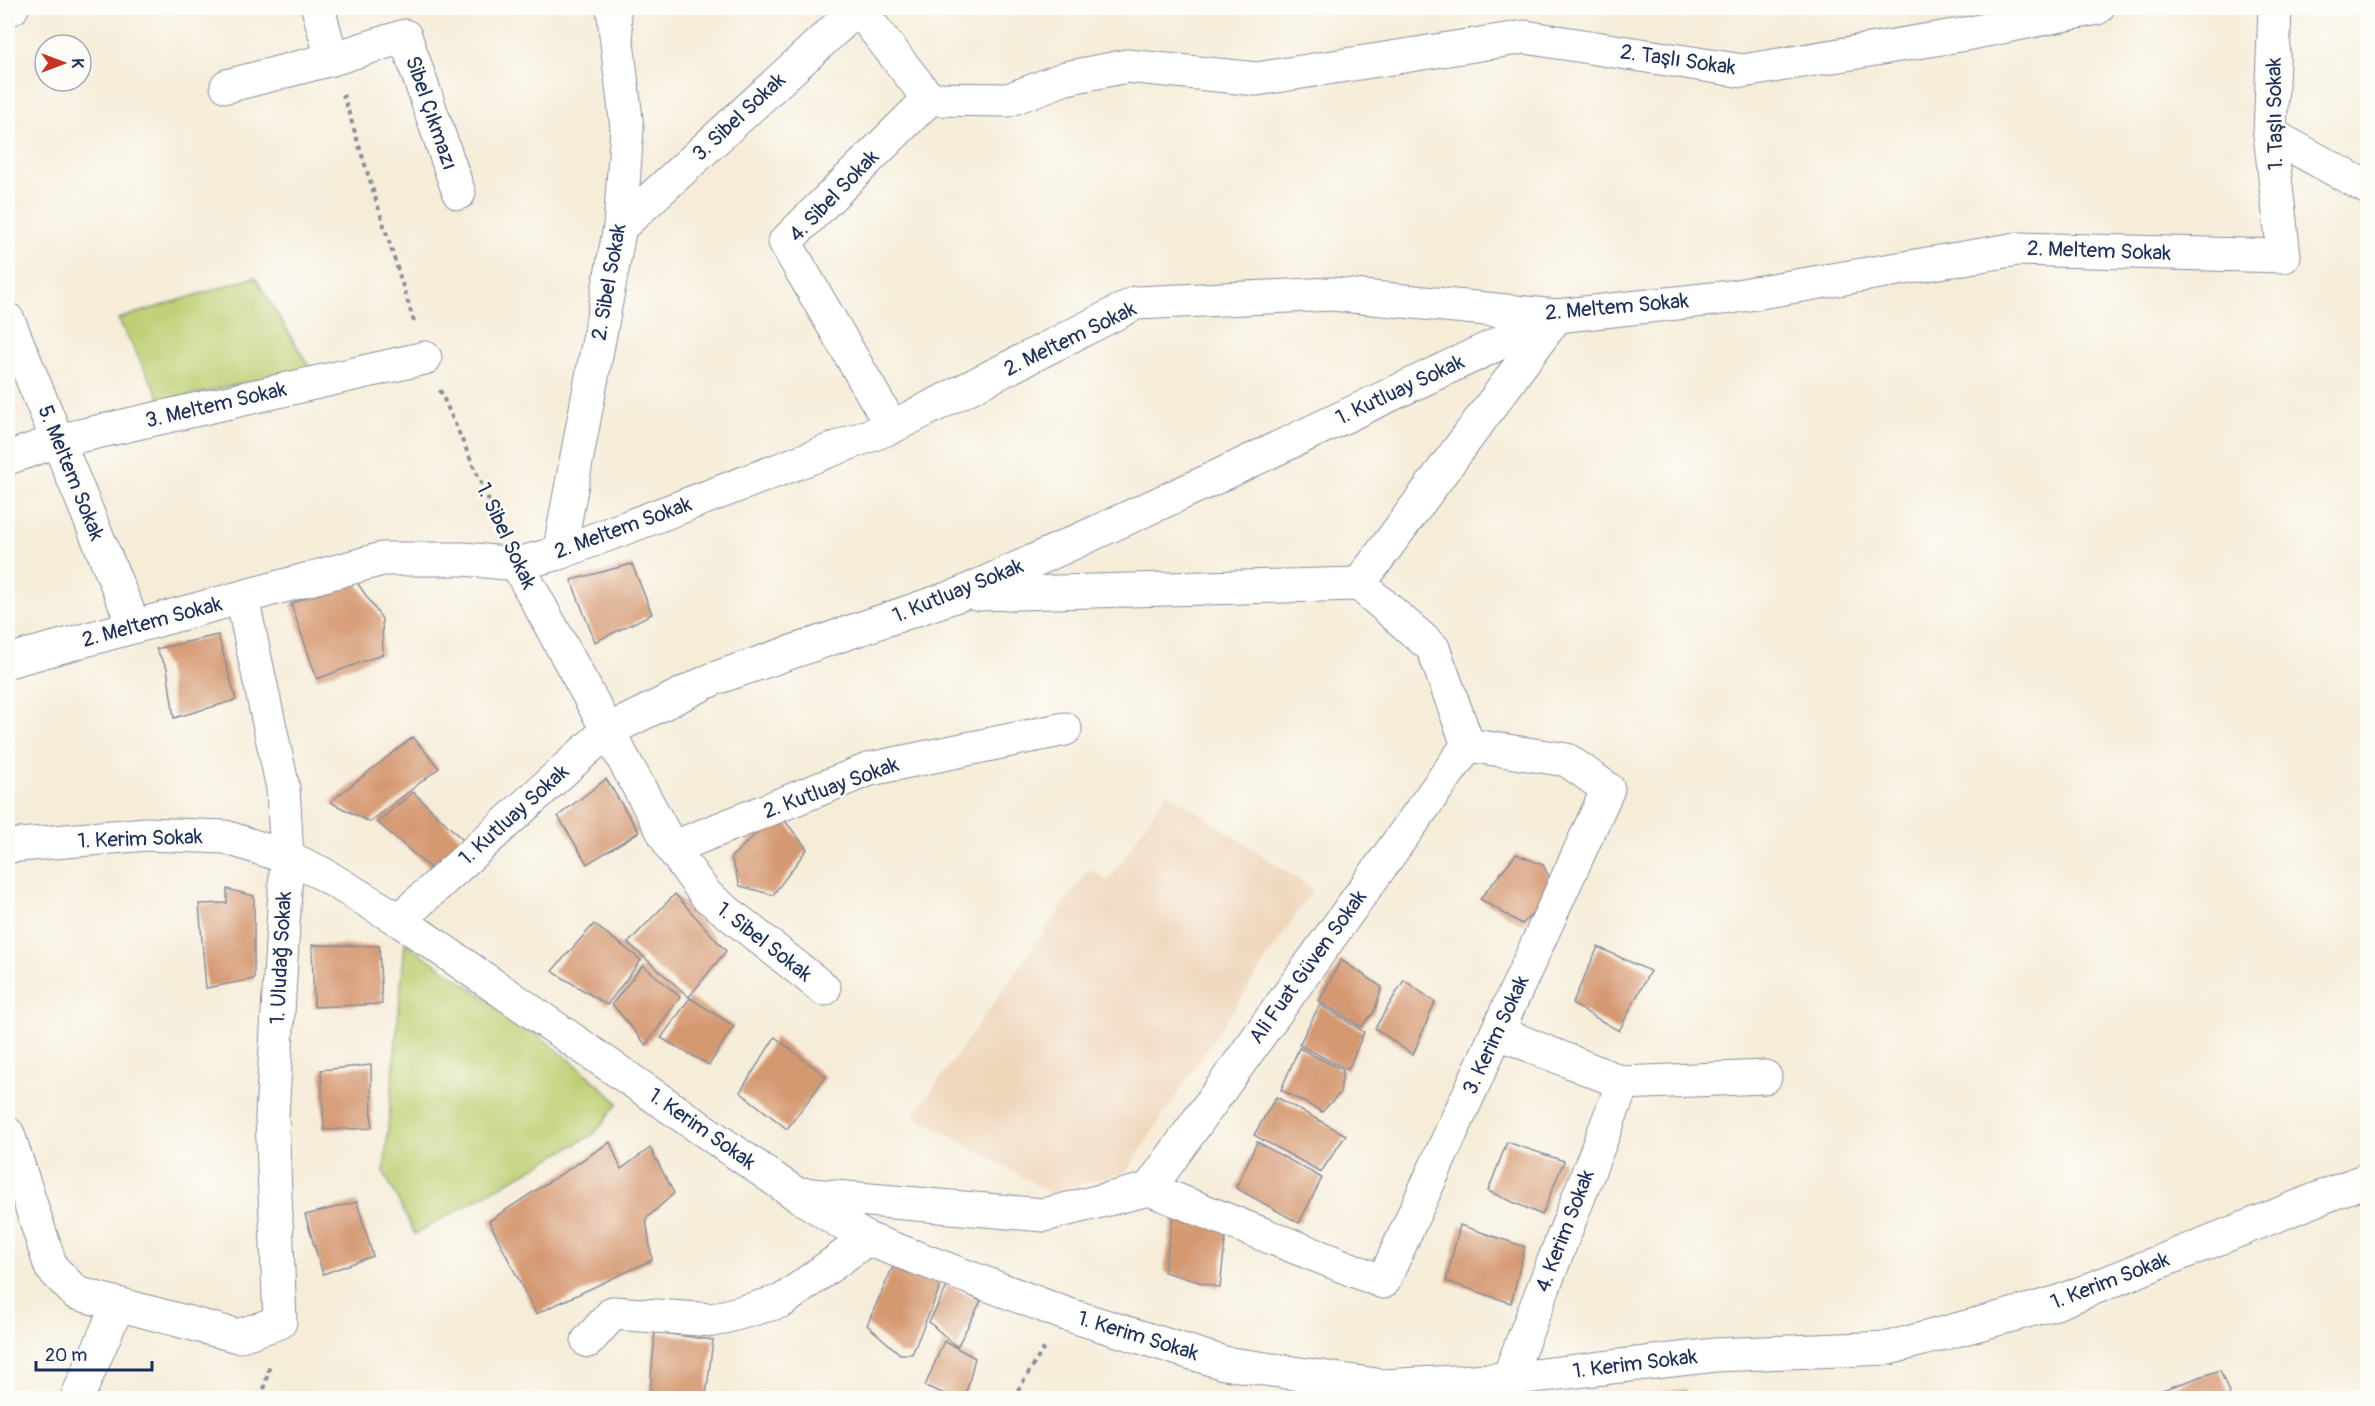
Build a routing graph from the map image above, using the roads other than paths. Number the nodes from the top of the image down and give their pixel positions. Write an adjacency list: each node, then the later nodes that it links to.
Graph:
1 (12, 8): 7 (street)
2 (318, 8): 8 (street)
3 (613, 8): 14 (street, 2. Sibel Sokak)
4 (858, 8): 10 (street); 14 (street, 3. Sibel Sokak)
5 (2097, 8): 10 (street, 2. Taşlı Sokak)
6 (2275, 8): 11 (street, 1. Taşlı Sokak)
7 (8, 9)
8 (332, 59): 9 (street); 13 (street, Sibel Çıkmazı)
9 (227, 86)
10 (928, 99): 19 (street, 4. Sibel Sokak)
11 (2270, 134): 12 (street); 15 (street, 1. Taşlı Sokak)
12 (2367, 188)
13 (459, 193)
14 (620, 227): 22 (street, 2. Sibel Sokak)
15 (2284, 256): 16 (street, 2. Meltem Sokak)
16 (1557, 316): 19 (street, 2. Meltem Sokak); 24 (street); 25 (street, 1. Kutluay Sokak)
17 (8, 321): 20 (street, 5. Meltem Sokak)
18 (425, 358): 20 (street, 3. Meltem Sokak)
19 (892, 427): 22 (street, 2. Meltem Sokak)
20 (57, 441): 21 (street, 3. Meltem Sokak); 27 (street, 5. Meltem Sokak)
21 (8, 458)
22 (559, 553): 23 (street, 2. Meltem Sokak)
23 (517, 564): 26 (street, 2. Meltem Sokak); 30 (street, 1. Sibel Sokak)
24 (1359, 584): 25 (street); 31 (street)
25 (961, 594): 30 (street, 1. Kutluay Sokak)
26 (242, 598): 27 (street, 2. Meltem Sokak); 34 (street, 1. Uludağ Sokak)
27 (134, 626): 28 (street, 2. Meltem Sokak)
28 (8, 661)
29 (1065, 729): 33 (street, 2. Kutluay Sokak)
30 (607, 731): 33 (street, 1. Sibel Sokak); 35 (street, 1. Kutluay Sokak)
31 (1468, 745): 37 (street, 3. Kerim Sokak); 42 (street, Ali Fuat Güven Sokak)
32 (8, 846): 34 (street, 1. Kerim Sokak)
33 (672, 848): 36 (street, 1. Sibel Sokak)
34 (287, 857): 35 (street, 1. Kerim Sokak); 45 (street, 1. Uludağ Sokak)
35 (399, 920): 43 (street, 1. Kerim Sokak)
36 (824, 989)
37 (1497, 1032): 39 (street); 42 (street, 3. Kerim Sokak)
38 (1765, 1077): 39 (street)
39 (1623, 1083): 47 (street, 4. Kerim Sokak)
40 (8, 1134): 45 (street)
41 (2367, 1179): 47 (street, 1. Kerim Sokak)
42 (1149, 1189): 43 (street)
43 (796, 1194): 44 (street, 1. Kerim Sokak)
44 (867, 1239): 46 (street); 47 (street, 1. Kerim Sokak)
45 (118, 1305): 48 (street)
46 (588, 1341)
47 (1508, 1379)
48 (77, 1398)

